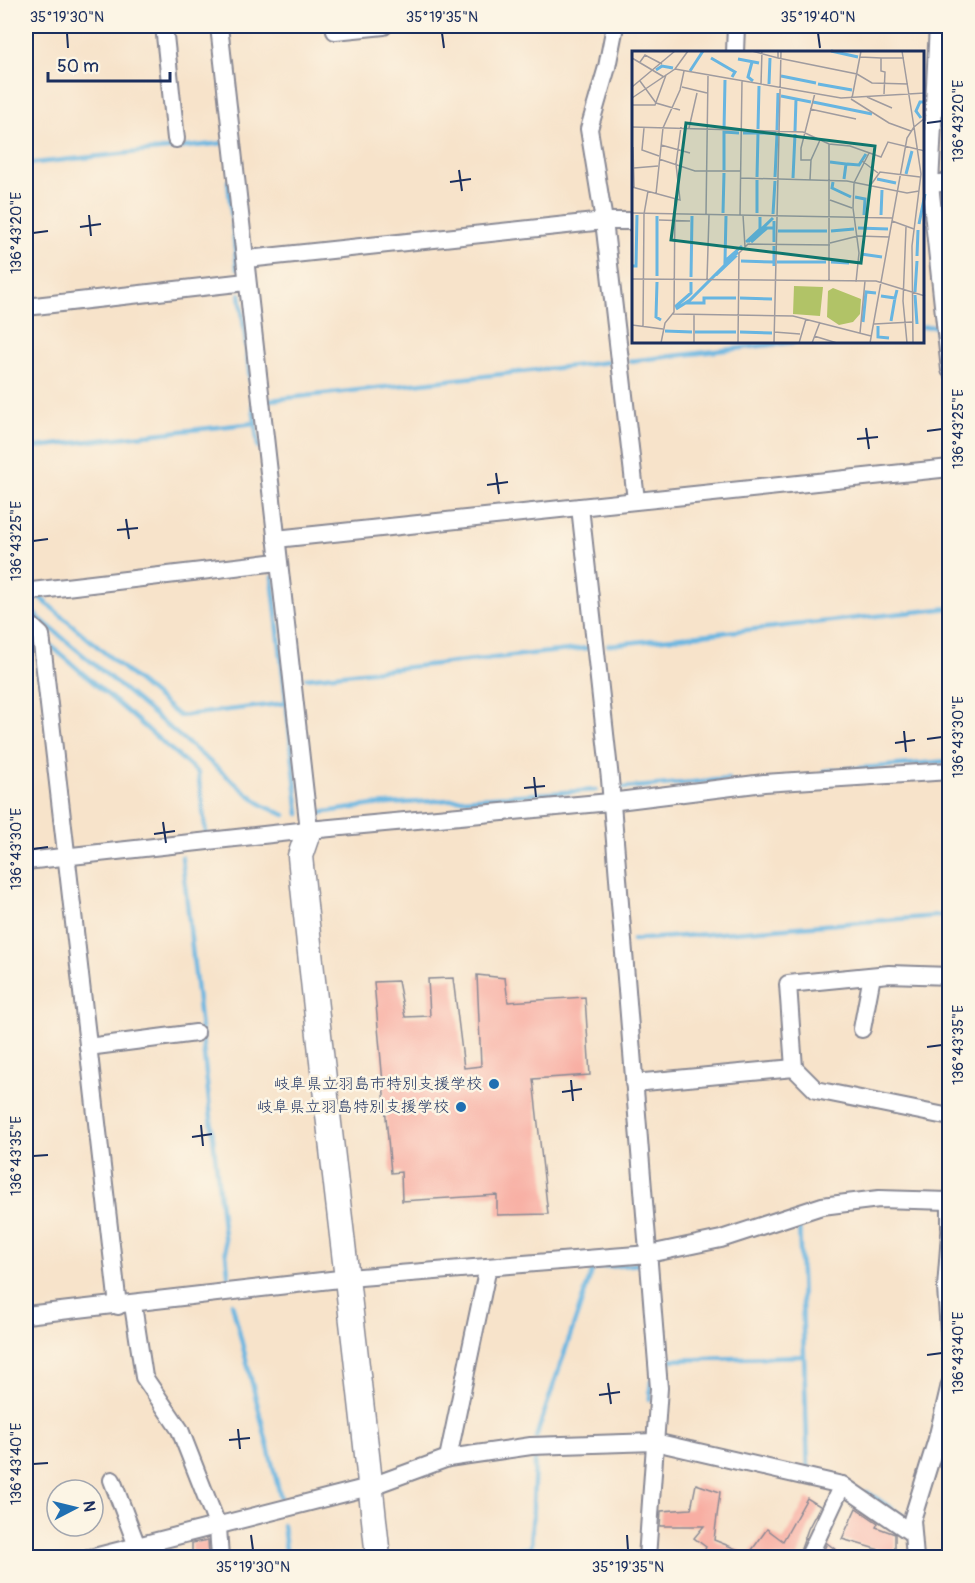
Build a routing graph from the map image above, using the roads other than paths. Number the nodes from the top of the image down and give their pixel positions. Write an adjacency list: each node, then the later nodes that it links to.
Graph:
1 (164, 26): 9 (street)
2 (219, 26): 14 (street)
3 (335, 26): 4 (street)
4 (384, 26)
5 (615, 26): 12 (street)
6 (736, 26): 8 (street)
7 (942, 29): 11 (street)
8 (735, 51)
9 (176, 139)
10 (950, 182): 11 (street)
11 (926, 185): 17 (street)
12 (604, 221): 13 (street); 14 (street); 19 (street)
13 (632, 221)
14 (247, 259): 15 (street)
15 (246, 282): 16 (street); 21 (street)
16 (26, 307)
17 (950, 370)
18 (950, 468): 19 (street)
19 (636, 500): 20 (street)
20 (580, 507): 21 (street); 26 (street)
21 (276, 539): 22 (street)
22 (278, 562): 23 (street); 27 (street)
23 (27, 597)
24 (26, 621): 28 (street)
25 (950, 771): 26 (street)
26 (610, 802): 27 (street); 36 (street)
27 (309, 830): 28 (street); 43 (street)
28 (66, 856): 29 (street); 34 (street)
29 (26, 861)
30 (950, 975): 31 (street)
31 (872, 976): 32 (street); 35 (street)
32 (862, 1029)
33 (196, 1033): 34 (street)
34 (88, 1047): 44 (street)
35 (794, 1068): 36 (street); 37 (street)
36 (634, 1083): 41 (street)
37 (950, 1117)
38 (949, 1200): 39 (street); 41 (street)
39 (950, 1228)
40 (950, 1234): 46 (street)
41 (649, 1254): 42 (street); 48 (street)
42 (488, 1267): 43 (street); 49 (street)
43 (348, 1278): 44 (street); 52 (street)
44 (125, 1305): 45 (street); 53 (street)
45 (26, 1315)
46 (950, 1346)
47 (950, 1384): 54 (street)
48 (655, 1442): 49 (street); 51 (street); 59 (street)
49 (448, 1458): 52 (street)
50 (112, 1480): 55 (street)
51 (842, 1485): 54 (street); 60 (street)
52 (369, 1487): 53 (street); 58 (street)
53 (218, 1527): 55 (street); 57 (street)
54 (913, 1534): 61 (street)
55 (129, 1551): 56 (street)
56 (90, 1557)
57 (220, 1557)
58 (378, 1557)
59 (647, 1557)
60 (808, 1557)
61 (915, 1557)

